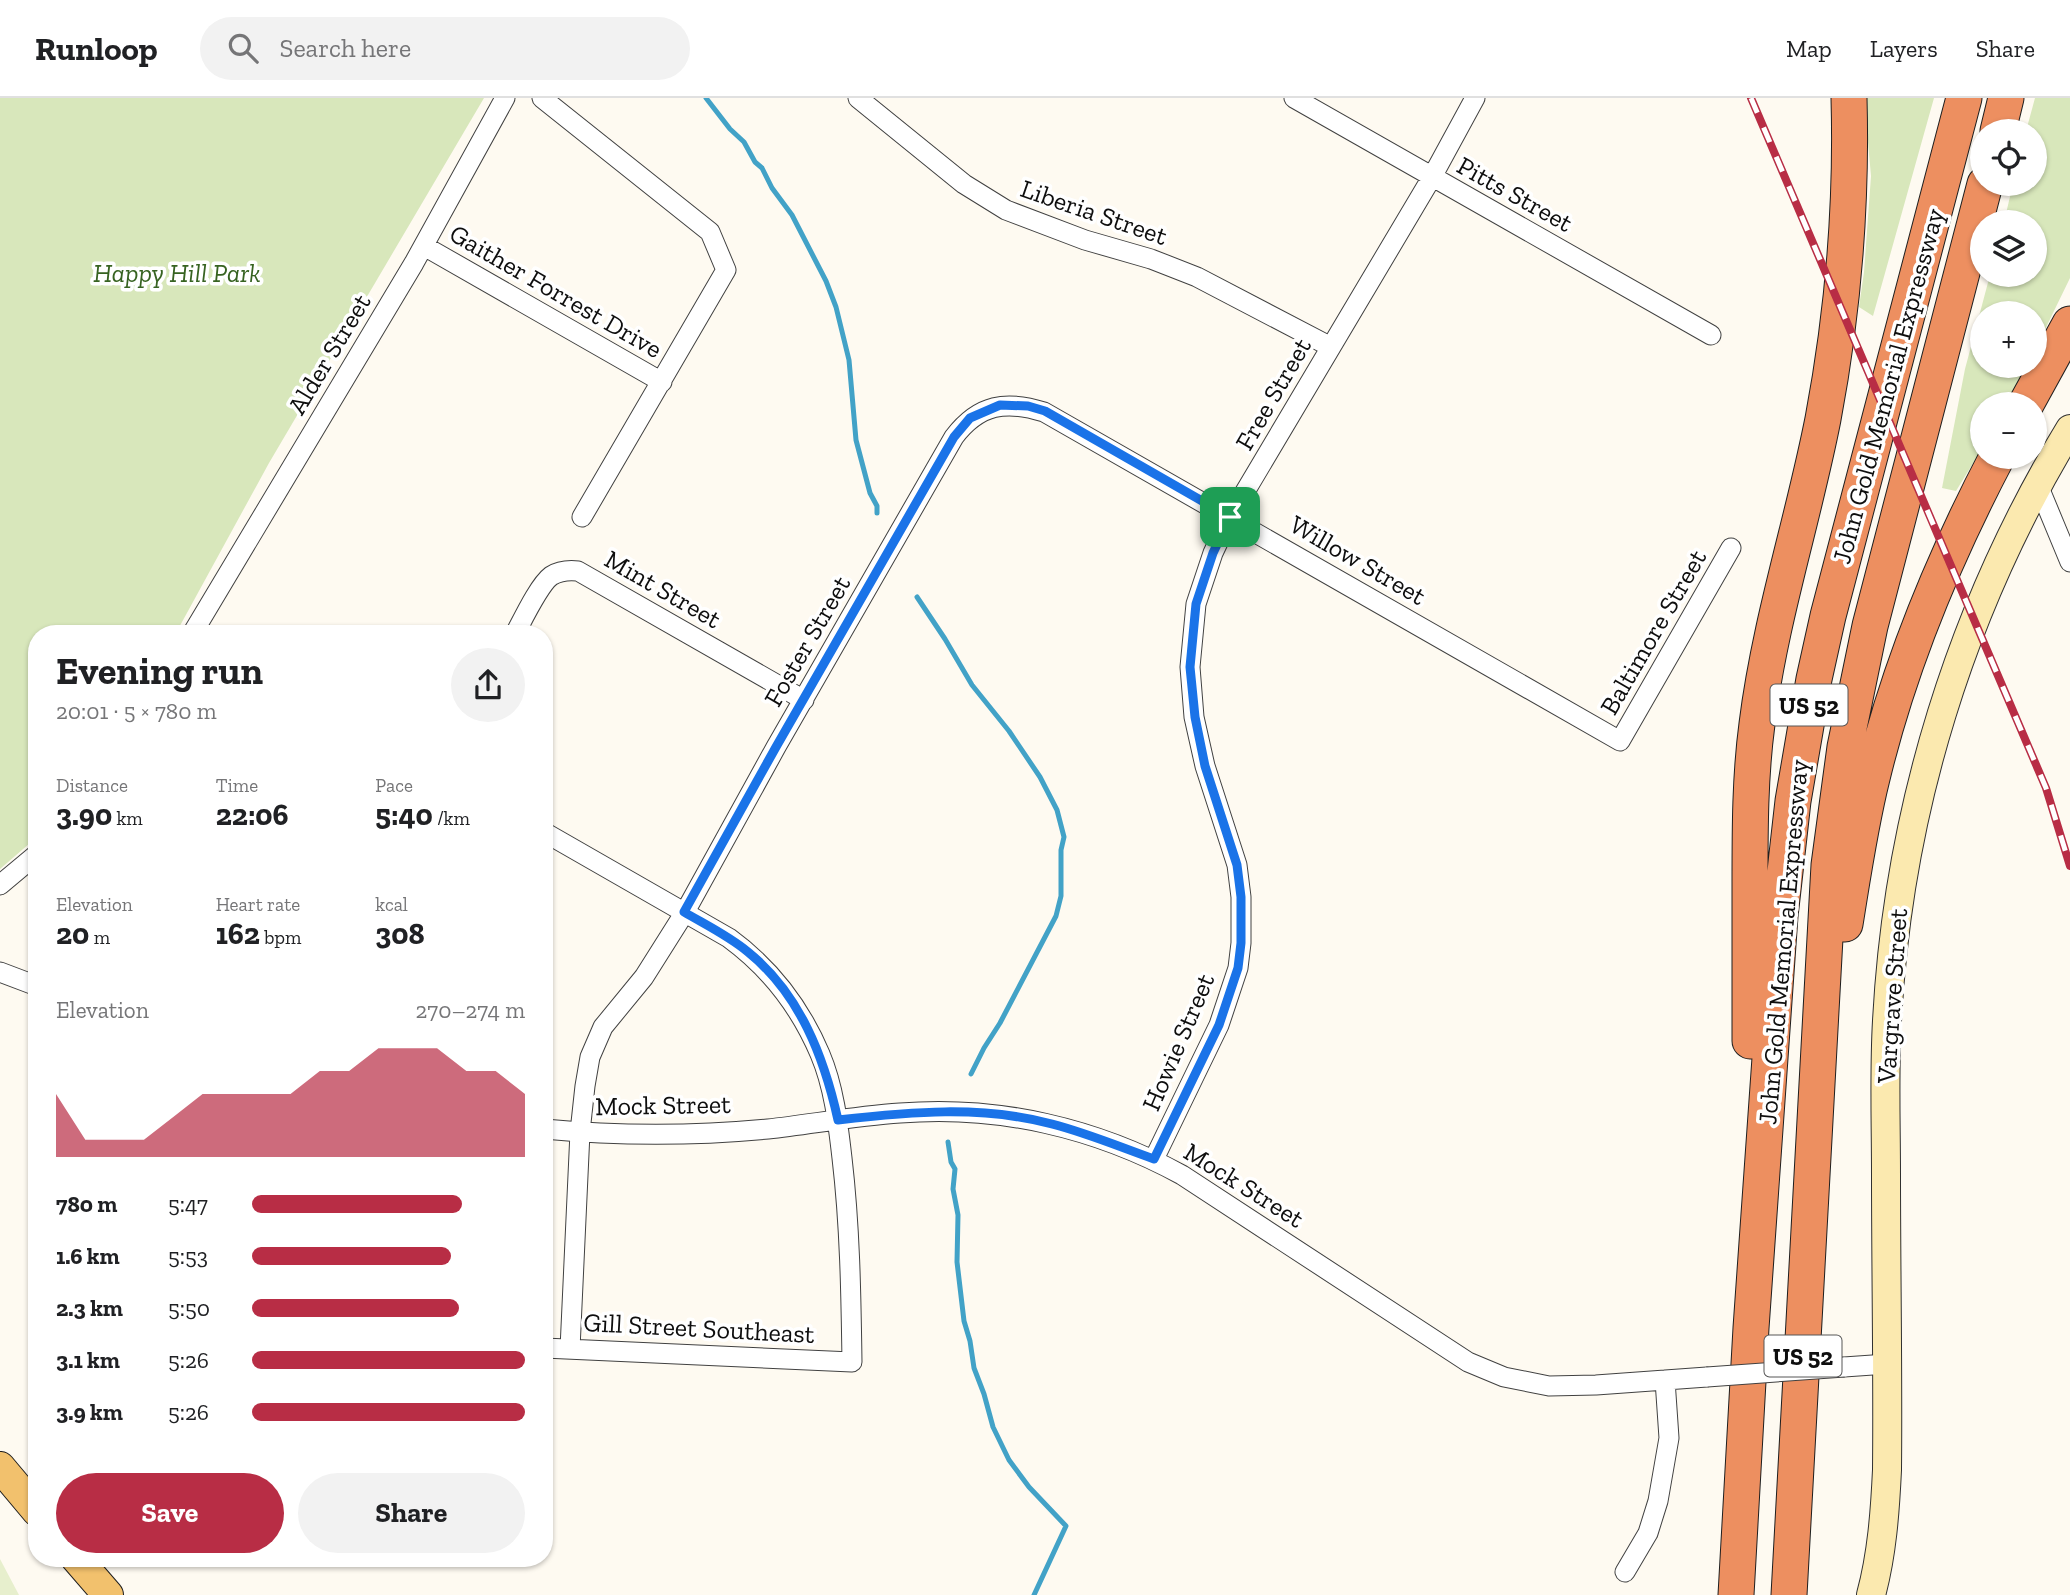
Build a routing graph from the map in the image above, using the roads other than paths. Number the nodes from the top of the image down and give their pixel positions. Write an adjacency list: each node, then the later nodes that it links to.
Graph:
1 (505, 98): 12 (street, Alder Street)
2 (542, 98): 16 (street)
3 (858, 98): 15 (street, Liberia Street)
4 (1294, 98): 10 (street, Pitts Street)
5 (1475, 98): 10 (street, Free Street)
6 (1849, 98): 42 (highway)
7 (1964, 98): 42 (highway, John Gold Memorial Expressway / US 52)
8 (2006, 98): 9 (highway)
9 (2000, 119)
10 (1432, 177): 14 (street, Pitts Street); 15 (street, Free Street)
11 (1982, 196): 37 (highway, John Gold Memorial Expressway / US 52)
12 (424, 246): 16 (street, Gaither Forrest Drive); 26 (street, Alder Street)
13 (2070, 324): 17 (highway)
14 (1711, 335)
15 (1331, 347): 23 (street, Free Street)
16 (662, 382): 22 (street)
17 (2033, 392)
18 (990, 409): 23 (street, Willow Street); 28 (street, Foster Street)
19 (2070, 429): 21 (street, Vargrave Street)
20 (1991, 469): 37 (highway)
21 (2038, 485): 25 (street); 45 (street, Vargrave Street)
22 (582, 517)
23 (1230, 517): 29 (street, Willow Street); 34 (street, Free Street)
24 (1731, 548): 29 (street, Baltimore Street)
25 (2070, 562)
26 (199, 625)
27 (520, 625): 28 (street, Mint Street)
28 (804, 700): 33 (street, Foster Street)
29 (1620, 741)
30 (553, 837): 33 (street)
31 (28, 862): 32 (street)
32 (0, 885)
33 (684, 912): 38 (street); 40 (street, Foster Street)
34 (1241, 943): 41 (street, Howie Street)
35 (0, 972): 36 (street)
36 (28, 983)
37 (1816, 1118): 53 (highway, John Gold Memorial Expressway / US 52)
38 (838, 1120): 40 (street, Mock Street); 41 (street, Mock Street); 44 (street, Gill Street Southeast)
39 (553, 1130): 40 (street, Mock Street)
40 (580, 1132): 44 (street, Foster Street)
41 (1154, 1159): 46 (street, Mock Street)
42 (1751, 1328): 52 (highway, John Gold Memorial Expressway / US 52)
43 (553, 1348): 44 (street, Gill Street Southeast)
44 (570, 1349)
45 (1887, 1364): 46 (street, Mock Street, bridge); 54 (street, Vargrave Street)
46 (1665, 1380): 50 (street)
47 (0, 1467): 48 (main road)
48 (28, 1500)
49 (84, 1567): 51 (main road)
50 (1625, 1572)
51 (108, 1595)
52 (1736, 1595)
53 (1789, 1595)
54 (1871, 1595)

